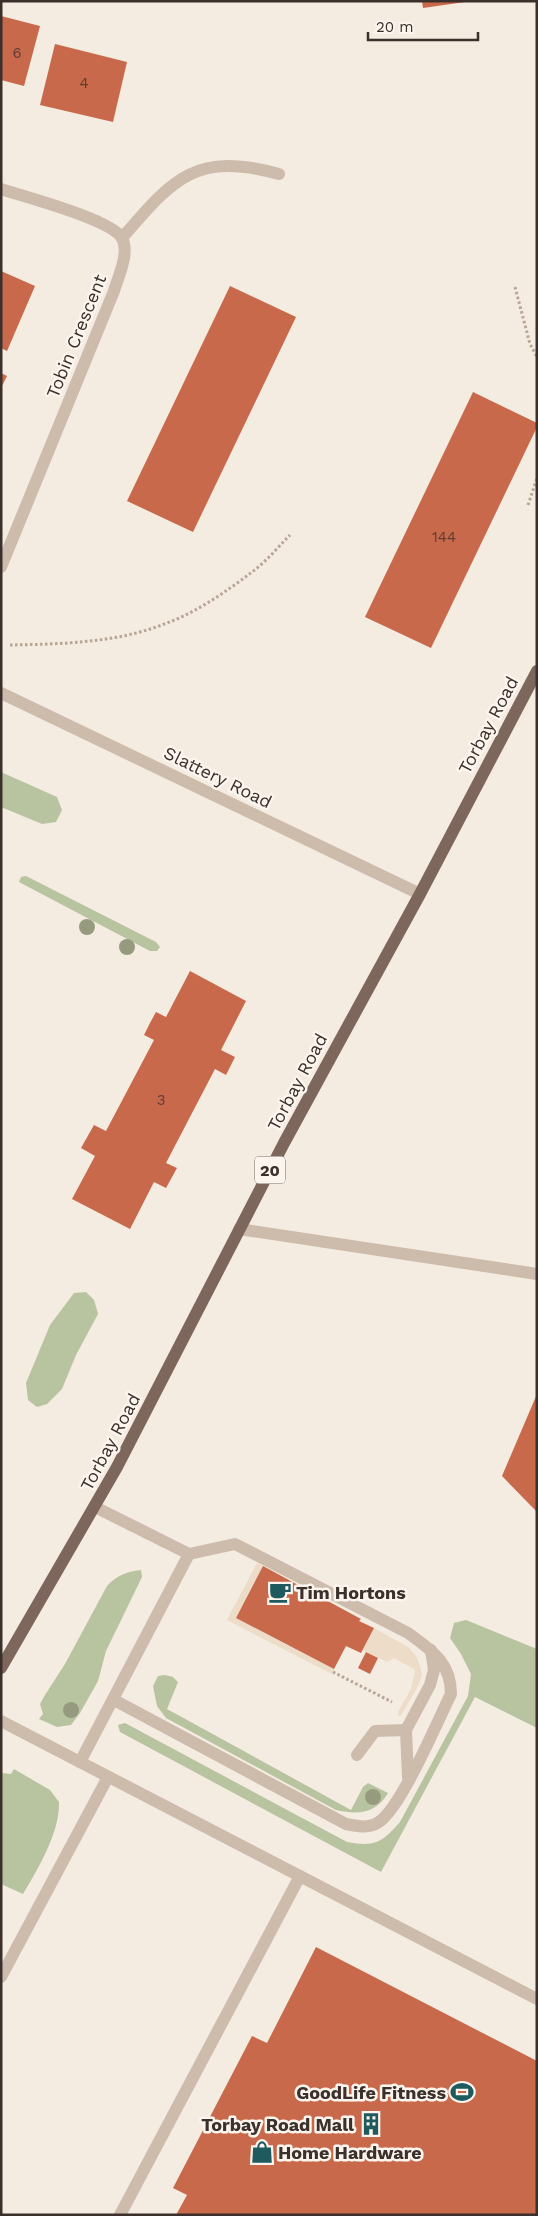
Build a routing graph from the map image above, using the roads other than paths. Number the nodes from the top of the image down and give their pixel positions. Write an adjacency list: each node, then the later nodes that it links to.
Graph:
1 (279, 174): 3 (street)
2 (1, 189): 3 (street)
3 (122, 238): 4 (street, Tobin Crescent)
4 (1, 567)
5 (537, 670): 7 (main road, Torbay Road / 20)
6 (1, 693): 7 (street, Slattery Road)
7 (420, 894): 8 (main road, Torbay Road / 20)
8 (239, 1229): 9 (street); 10 (main road, Torbay Road / 20)
9 (537, 1274)
10 (95, 1506): 11 (street); 13 (main road, Torbay Road / 20)
11 (189, 1554): 12 (street); 14 (street)
12 (431, 1650): 16 (street); 20 (street)
13 (1, 1668)
14 (114, 1700): 18 (street); 20 (street)
15 (1, 1721): 18 (street)
16 (406, 1730): 17 (street); 20 (street)
17 (357, 1754)
18 (80, 1762): 19 (street)
19 (108, 1777): 21 (street); 22 (street)
20 (408, 1780)
21 (300, 1876): 23 (street); 24 (street)
22 (1, 1977)
23 (537, 1999)
24 (120, 2215)

